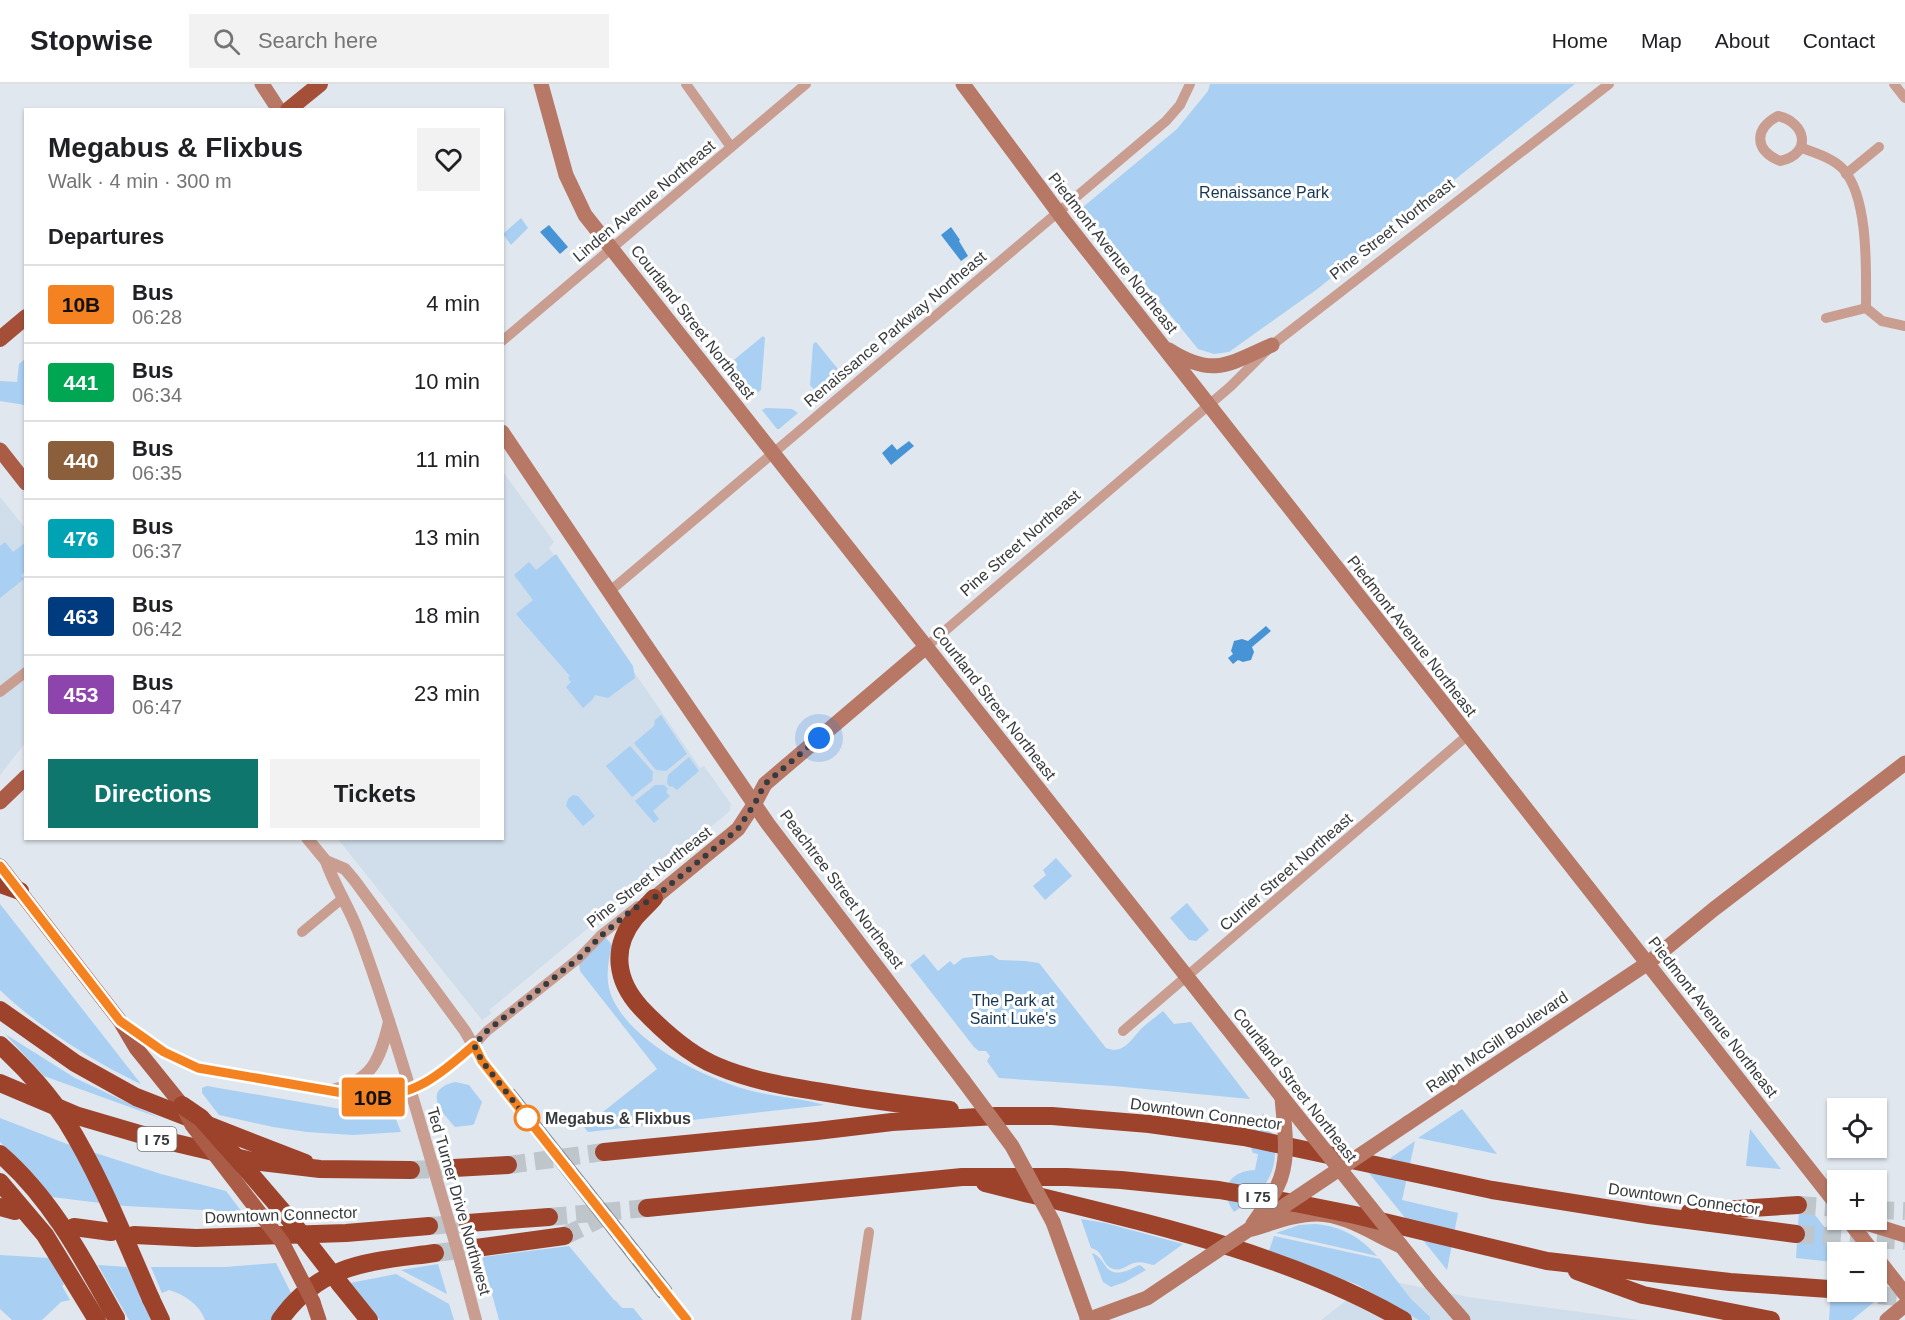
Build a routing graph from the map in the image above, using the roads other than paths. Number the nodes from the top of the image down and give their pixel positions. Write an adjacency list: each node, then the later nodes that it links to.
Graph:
1 (262, 84): 11 (main road)
2 (320, 84): 12 (highway)
3 (542, 84): 18 (main road, Courtland Street Northeast)
4 (686, 84): 13 (street)
5 (806, 84): 13 (street, Linden Avenue Northeast)
6 (963, 84): 17 (main road, Piedmont Avenue Northeast)
7 (1190, 84): 17 (street, Renaissance Parkway Northeast)
8 (1609, 84): 26 (street, Pine Street Northeast)
9 (1894, 84): 10 (street)
10 (1905, 98)
11 (278, 108)
12 (290, 108)
13 (731, 147): 18 (street, Linden Avenue Northeast)
14 (1879, 147): 16 (street)
15 (1802, 148): 15 (street); 16 (street)
16 (1846, 174): 19 (street)
17 (1057, 212): 25 (main road, Piedmont Avenue Northeast); 30 (street, Renaissance Parkway Northeast)
18 (611, 248): 24 (street, Linden Avenue Northeast); 30 (main road, Courtland Street Northeast)
19 (1866, 308): 20 (street); 22 (street)
20 (1826, 318)
21 (24, 319): 23 (highway)
22 (1905, 327)
23 (0, 339)
24 (504, 339)
25 (1160, 344): 26 (main road); 27 (main road, Piedmont Avenue Northeast)
26 (1272, 345): 27 (street, Pine Street Northeast)
27 (1208, 406): 33 (street, Pine Street Northeast); 36 (main road, Piedmont Avenue Northeast)
28 (504, 435): 32 (main road, Peachtree Street Northeast)
29 (0, 450): 31 (main road)
30 (773, 452): 32 (street, Renaissance Parkway Northeast); 33 (main road, Courtland Street Northeast)
31 (24, 480)
32 (610, 591): 40 (main road, Peachtree Street Northeast)
33 (926, 647): 40 (main road, Pine Street Northeast); 50 (main road, Courtland Street Northeast)
34 (24, 674): 35 (street)
35 (0, 692)
36 (1468, 735): 49 (main road, Piedmont Avenue Northeast); 50 (street, Currier Street Northeast)
37 (1905, 763): 49 (main road, Ralph McGill Boulevard)
38 (24, 779): 39 (main road)
39 (0, 802)
40 (755, 803): 47 (main road, Pine Street Northeast); 107 (main road, Peachtree Street Northeast, bridge)
41 (309, 840): 42 (street)
42 (326, 861): 46 (street, Ted Turner Drive Northwest); 56 (street)
43 (0, 866): 45 (main road)
44 (0, 884): 45 (highway)
45 (20, 891): 52 (main road)
46 (344, 898): 48 (street); 53 (street, Ted Turner Drive Northwest)
47 (654, 898): 56 (street, Pine Street Northeast); 62 (highway)
48 (302, 932)
49 (1648, 963): 69 (main road, Ralph McGill Boulevard, bridge); 72 (main road, Piedmont Avenue Northeast)
50 (1186, 977): 54 (street, Currier Street Northeast); 60 (main road, Courtland Street Northeast)
51 (0, 1011): 67 (highway)
52 (120, 1021): 58 (street); 61 (main road)
53 (388, 1022): 58 (street); 59 (street, Ted Turner Drive Northwest)
54 (1123, 1031)
55 (0, 1045): 100 (highway, bridge)
56 (474, 1045): 59 (street); 105 (street, bridge)
57 (0, 1083): 67 (highway, I 75)
58 (328, 1091): 59 (street)
59 (411, 1091): 104 (street, Ted Turner Drive Northwest, bridge)
60 (1282, 1097): 69 (main road, Courtland Street Northeast, bridge); 81 (main road, bridge)
61 (178, 1101): 102 (main road, bridge); 103 (highway, bridge)
62 (996, 1116): 63 (highway, Downtown Connector); 75 (highway, Downtown Connector)
63 (604, 1152)
64 (0, 1154): 98 (highway, bridge)
65 (508, 1165): 66 (highway)
66 (454, 1168)
67 (320, 1169): 68 (highway, I 75)
68 (411, 1170)
69 (1339, 1170): 81 (main road, Ralph McGill Boulevard, bridge); 90 (main road, Courtland Street Northeast, bridge)
70 (962, 1177): 74 (highway, I 75); 93 (highway, I 75); 108 (highway)
71 (0, 1182): 99 (highway, bridge)
72 (1827, 1192)
73 (1798, 1205): 75 (highway)
74 (648, 1208)
75 (1649, 1215): 86 (highway, Downtown Connector)
76 (549, 1217): 77 (highway)
77 (468, 1223)
78 (429, 1226): 85 (highway, Downtown Connector)
79 (74, 1227): 83 (highway)
80 (1887, 1229): 87 (main road)
81 (1249, 1230): 90 (main road, bridge); 107 (main road, Ralph McGill Boulevard, bridge)
82 (1856, 1230): 89 (main road, bridge)
83 (111, 1232)
84 (869, 1232): 106 (street)
85 (134, 1234)
86 (1796, 1234)
87 (1905, 1235)
88 (564, 1236): 91 (highway)
89 (1865, 1242)
90 (1401, 1246): 109 (main road, Courtland Street Northeast, bridge)
91 (476, 1248)
92 (435, 1253): 101 (highway)
93 (1547, 1261): 95 (highway, I 75); 110 (highway)
94 (1887, 1271): 96 (main road)
95 (1827, 1289)
96 (1905, 1294)
97 (1905, 1305): 111 (main road)
98 (117, 1319)
99 (96, 1320)
100 (161, 1320)
101 (280, 1320)
102 (319, 1320)
103 (369, 1320)
104 (476, 1320)
105 (687, 1320)
106 (856, 1320)
107 (1088, 1320)
108 (1403, 1320)
109 (1463, 1320)
110 (1771, 1320)
111 (1887, 1320)

